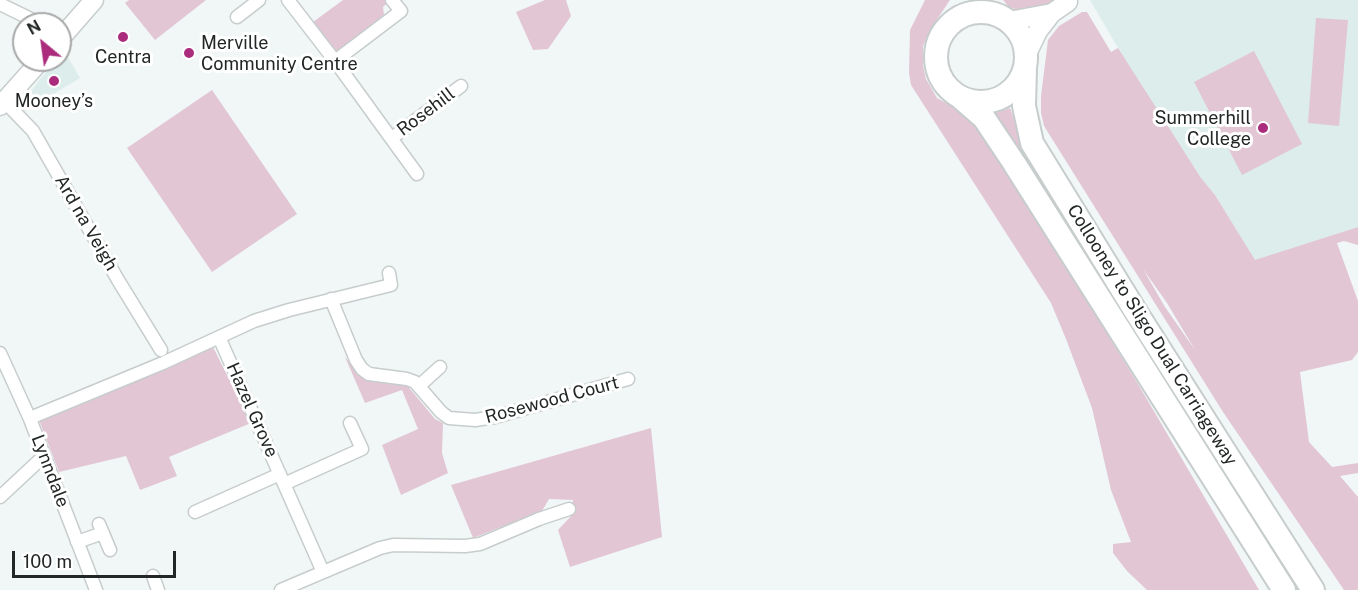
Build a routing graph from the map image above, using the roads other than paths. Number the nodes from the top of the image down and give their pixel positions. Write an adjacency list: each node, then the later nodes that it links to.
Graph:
1 (94, 0): 12 (street)
2 (259, 0): 11 (street)
3 (288, 0): 14 (street, Rosehill)
4 (392, 0): 14 (street)
5 (957, 0): 13 (highway)
6 (1067, 0): 10 (street)
7 (0, 4): 8 (street)
8 (16, 12)
9 (1002, 13): 10 (street); 13 (highway); 15 (highway)
10 (1052, 13): 15 (street)
11 (237, 16)
12 (72, 24)
13 (945, 29): 18 (highway)
14 (335, 61): 20 (street, Rosehill)
15 (1026, 62): 18 (highway); 30 (highway, Collooney to Sligo Dual Carriageway)
16 (30, 72): 19 (street)
17 (461, 86): 20 (street, Rosehill)
18 (961, 98): 31 (highway, Collooney to Sligo Dual Carriageway)
19 (2, 103): 25 (street, Ard na Veigh)
20 (392, 138): 21 (street, Rosehill)
21 (417, 174)
22 (389, 273): 23 (street)
23 (331, 299): 24 (street); 29 (street)
24 (219, 336): 32 (street); 35 (street, Hazel Grove)
25 (161, 350)
26 (0, 353): 32 (street, Lynndale)
27 (440, 367): 29 (street)
28 (628, 379): 29 (street, Rosewood Court)
29 (419, 386)
30 (1186, 390): 48 (highway, Collooney to Sligo Dual Carriageway); 49 (highway)
31 (1175, 417): 46 (highway); 47 (highway, Collooney to Sligo Dual Carriageway)
32 (30, 418): 34 (street, Lynndale)
33 (350, 423): 35 (street)
34 (44, 456): 36 (street); 39 (street, Lynndale)
35 (282, 479): 38 (street); 41 (street, Hazel Grove)
36 (0, 497)
37 (569, 509): 41 (street)
38 (195, 512)
39 (77, 542): 40 (street); 43 (street, Lynndale)
40 (110, 550)
41 (323, 572): 45 (street)
42 (153, 576): 44 (street)
43 (96, 590)
44 (158, 590)
45 (281, 590)
46 (1270, 590)
47 (1284, 590)
48 (1313, 590)
49 (1328, 590)

